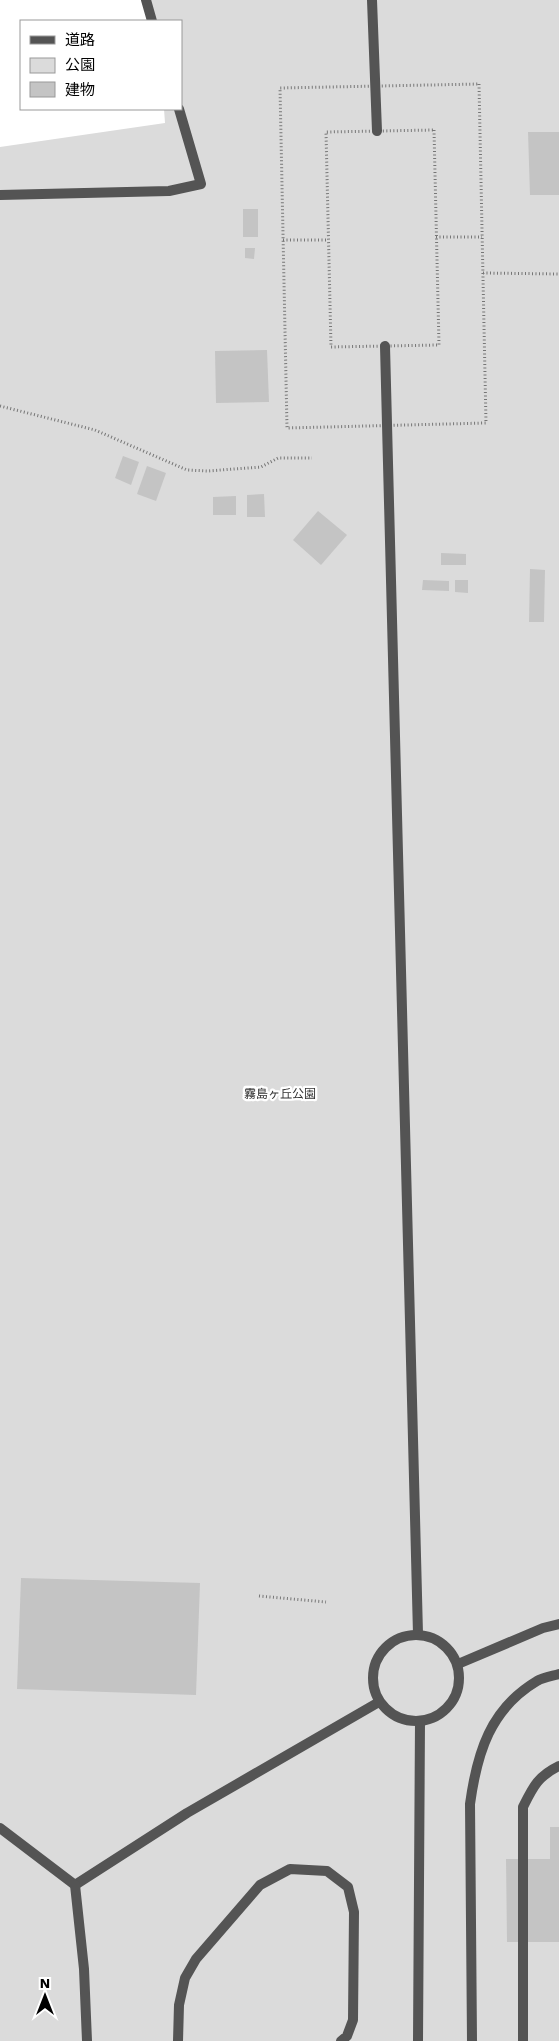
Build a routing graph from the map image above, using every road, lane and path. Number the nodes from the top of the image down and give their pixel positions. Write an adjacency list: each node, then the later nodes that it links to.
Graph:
1 (146, 0): 3 (street)
2 (372, 0): 4 (street)
3 (152, 20)
4 (375, 86): 6 (street); 9 (path); 10 (path)
5 (179, 110): 7 (street)
6 (377, 131): 8 (path); 11 (path)
7 (0, 195)
8 (436, 237): 9 (path); 14 (path)
9 (482, 237): 12 (path)
10 (282, 240): 11 (path); 16 (path)
11 (328, 240): 14 (path)
12 (483, 273): 13 (path); 16 (path)
13 (559, 274)
14 (384, 346): 16 (street)
15 (0, 406): 17 (path)
16 (387, 426): 21 (street)
17 (312, 458)
18 (259, 1596): 19 (path)
19 (326, 1602)
20 (559, 1624): 22 (street)
21 (418, 1634): 22 (street); 24 (street)
22 (458, 1664): 25 (street)
23 (559, 1674): 33 (street)
24 (379, 1702): 25 (street); 28 (street)
25 (420, 1722): 32 (street)
26 (559, 1766): 34 (street)
27 (0, 1828): 28 (street)
28 (75, 1885): 29 (street)
29 (87, 2041)
30 (178, 2041): 31 (street)
31 (341, 2041)
32 (418, 2041)
33 (472, 2041)
34 (523, 2041)

